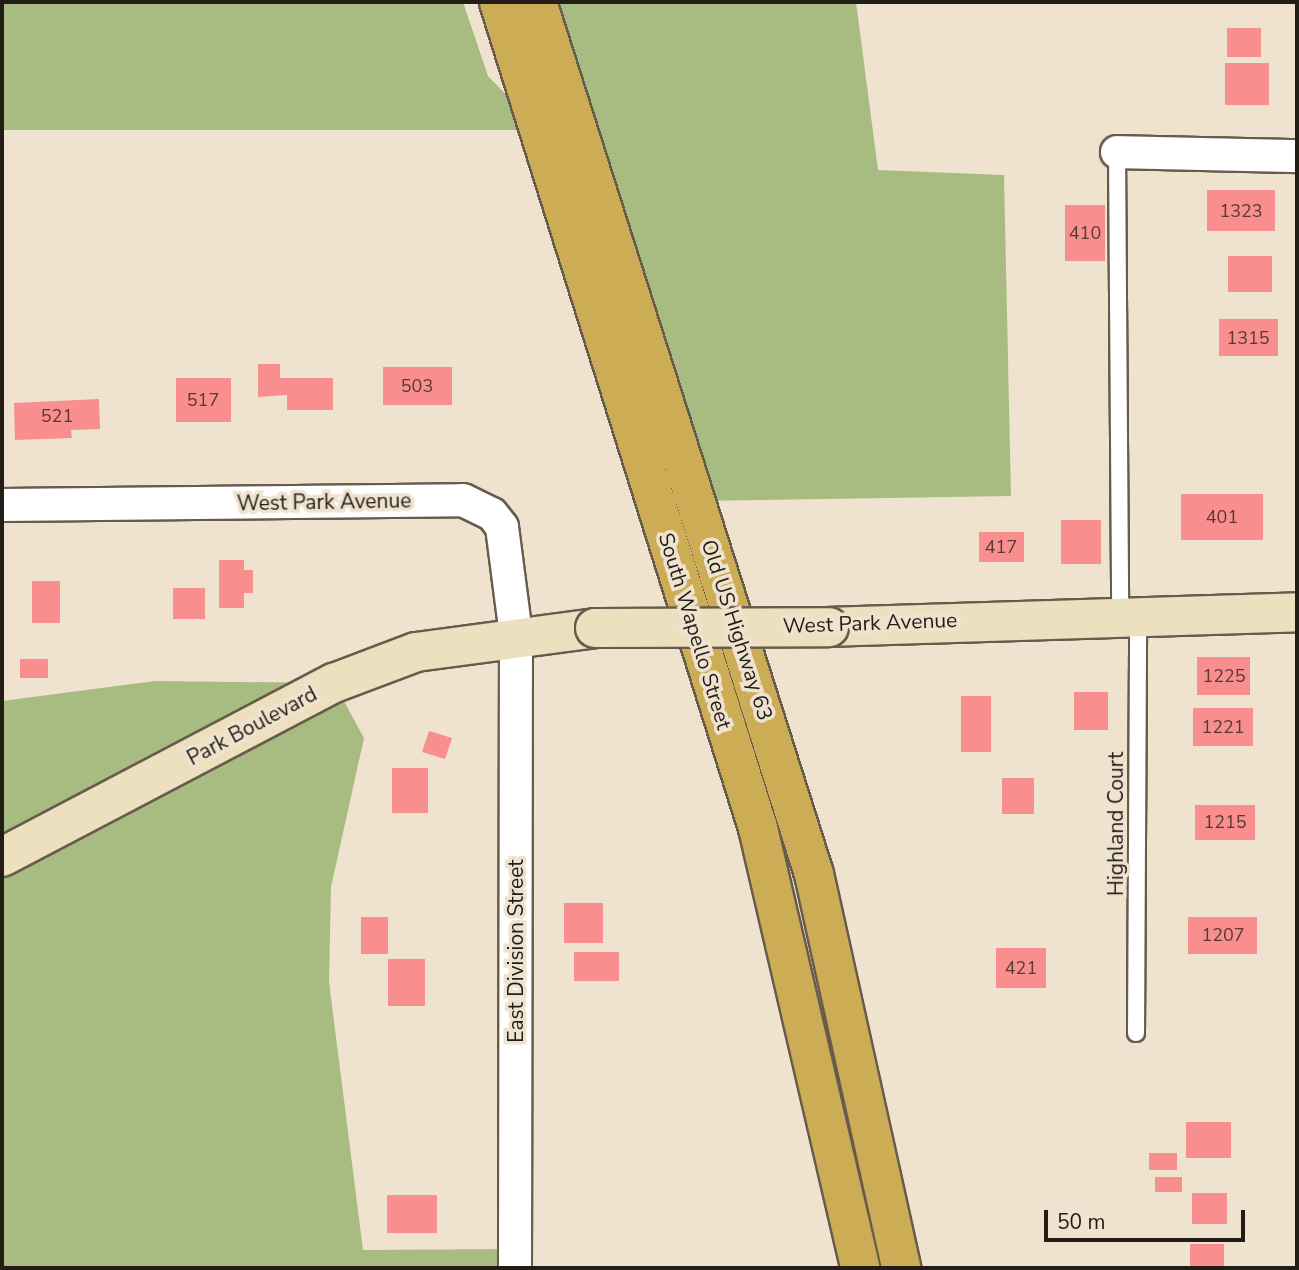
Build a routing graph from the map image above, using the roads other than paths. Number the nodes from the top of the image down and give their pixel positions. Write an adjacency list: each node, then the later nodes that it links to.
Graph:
1 (499, 2): 12 (highway, South Wapello Street)
2 (537, 2): 13 (highway, Old US Highway 63)
3 (1117, 152): 4 (street); 7 (lane, Highland Court)
4 (1297, 156)
5 (2, 505): 8 (street, West Park Avenue)
6 (1297, 612): 7 (main road, West Park Avenue)
7 (1129, 616): 8 (main road, West Park Avenue, bridge); 10 (lane, Highland Court)
8 (516, 635): 9 (main road, Park Boulevard); 11 (street, East Division Street)
9 (2, 857)
10 (1136, 1033)
11 (515, 1268)
12 (860, 1268)
13 (901, 1268)

